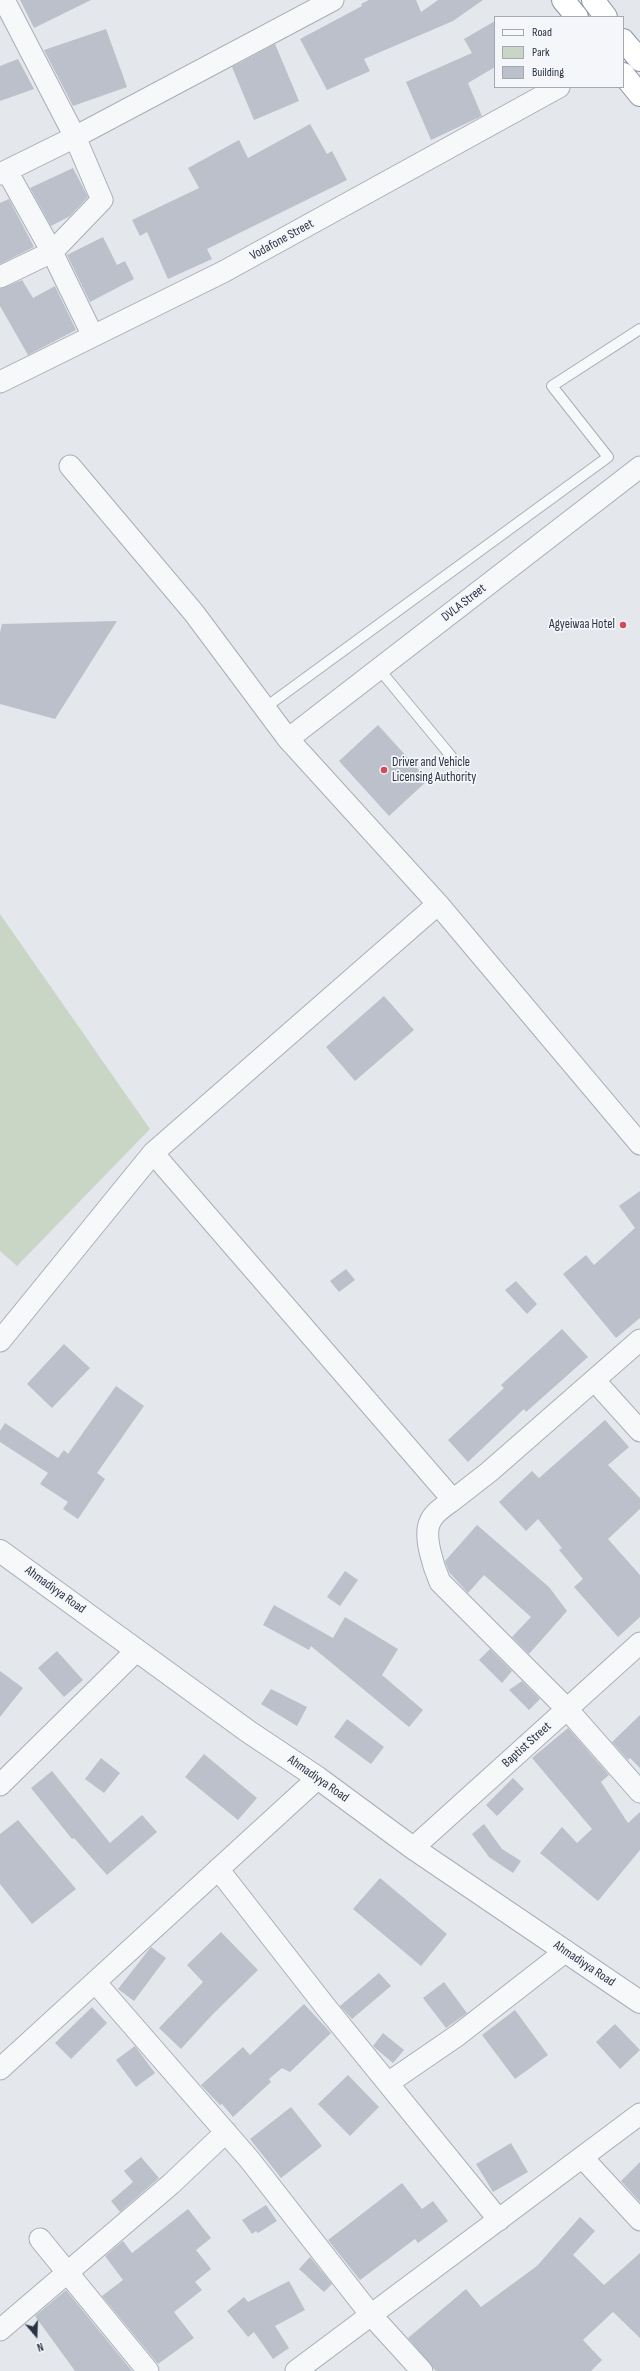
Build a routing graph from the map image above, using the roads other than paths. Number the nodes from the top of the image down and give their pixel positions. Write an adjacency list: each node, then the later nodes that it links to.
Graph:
1 (4, 0): 12 (street)
2 (333, 0): 12 (street)
3 (563, 0): 5 (highway)
4 (593, 0): 6 (highway)
5 (576, 16)
6 (605, 16)
7 (624, 41): 8 (highway)
8 (640, 60)
9 (624, 75): 11 (highway)
10 (557, 88): 17 (street, Vodafone Street)
11 (640, 95)
12 (75, 137): 13 (street); 14 (street)
13 (3, 172): 14 (street)
14 (52, 252): 15 (street); 17 (street)
15 (0, 277)
16 (640, 328): 22 (lane)
17 (93, 336): 18 (street, Vodafone Street)
18 (0, 382)
19 (70, 466): 22 (street)
20 (640, 467): 21 (street, DVLA Street)
21 (378, 669): 23 (street, DVLA Street); 24 (lane)
22 (266, 707): 23 (street)
23 (288, 739): 25 (street)
24 (451, 756)
25 (438, 904): 26 (street); 27 (street)
26 (640, 1144)
27 (153, 1153): 29 (street); 32 (street)
28 (640, 1340): 30 (street)
29 (0, 1341)
30 (594, 1380): 31 (street); 32 (street)
31 (640, 1431)
32 (453, 1500): 36 (street)
33 (0, 1551): 35 (street, Ahmadiyya Road)
34 (640, 1643): 36 (street, Baptist Street)
35 (137, 1650): 37 (street, Ahmadiyya Road); 38 (street)
36 (567, 1709): 39 (street); 40 (street, Baptist Street)
37 (318, 1778): 40 (street, Ahmadiyya Road); 41 (street)
38 (0, 1785)
39 (640, 1792)
40 (413, 1848): 42 (street, Ahmadiyya Road)
41 (218, 1869): 43 (street); 46 (street)
42 (566, 1951): 44 (street, Ahmadiyya Road); 46 (street)
43 (95, 1982): 45 (street); 48 (street)
44 (640, 2002)
45 (0, 2069)
46 (388, 2083): 50 (street)
47 (640, 2114): 49 (street)
48 (226, 2132): 53 (street); 54 (street)
49 (582, 2157): 50 (street); 51 (street)
50 (499, 2220): 54 (street)
51 (640, 2220)
52 (40, 2238): 53 (street)
53 (67, 2271): 55 (street); 57 (street)
54 (371, 2315): 56 (street); 58 (street)
55 (0, 2330)
56 (299, 2370)
57 (148, 2371)
58 (422, 2371)

